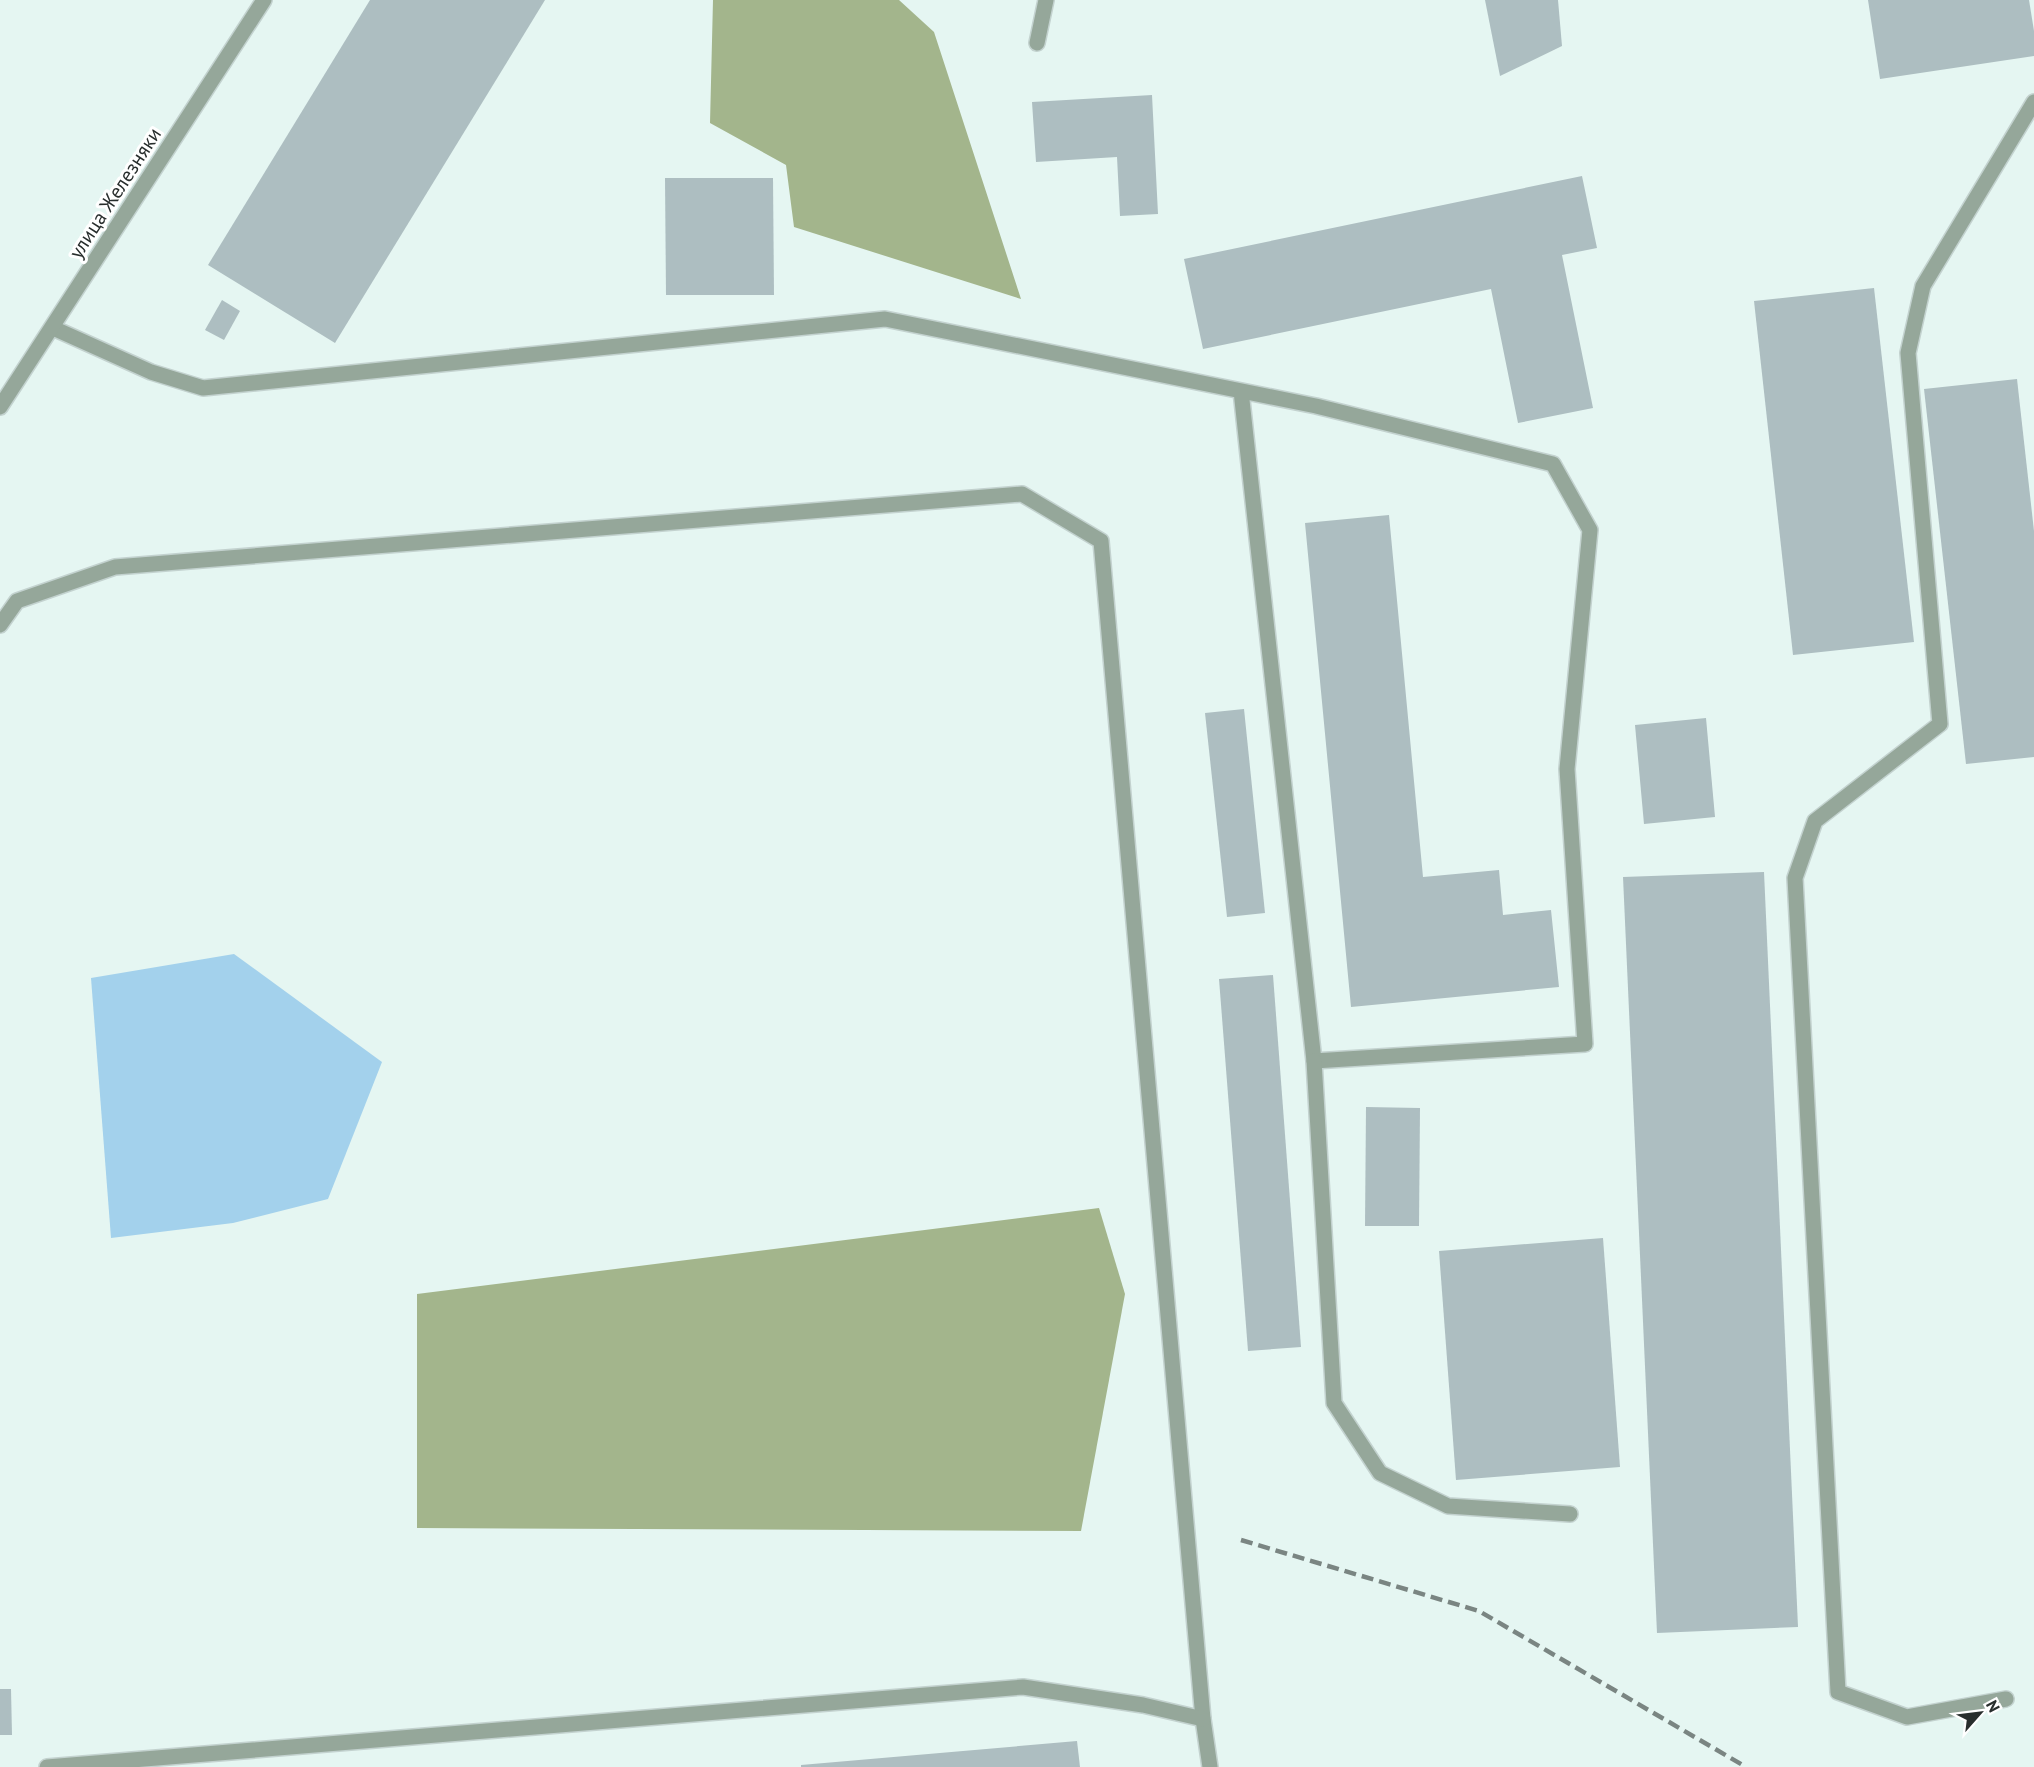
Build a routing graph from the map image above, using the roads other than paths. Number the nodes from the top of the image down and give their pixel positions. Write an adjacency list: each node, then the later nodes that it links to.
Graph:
1 (264, 0): 5 (street, улица Железняки)
2 (1046, 0): 3 (street)
3 (1036, 43)
4 (2034, 102): 11 (street)
5 (53, 328): 6 (street); 7 (street, улица Железняки)
6 (1241, 391): 9 (street); 9 (street)
7 (0, 407)
8 (0, 625): 12 (street)
9 (1314, 1061): 10 (street)
10 (1570, 1514)
11 (2006, 1699)
12 (1203, 1719): 13 (street); 14 (street)
13 (47, 1767)
14 (1210, 1767)

